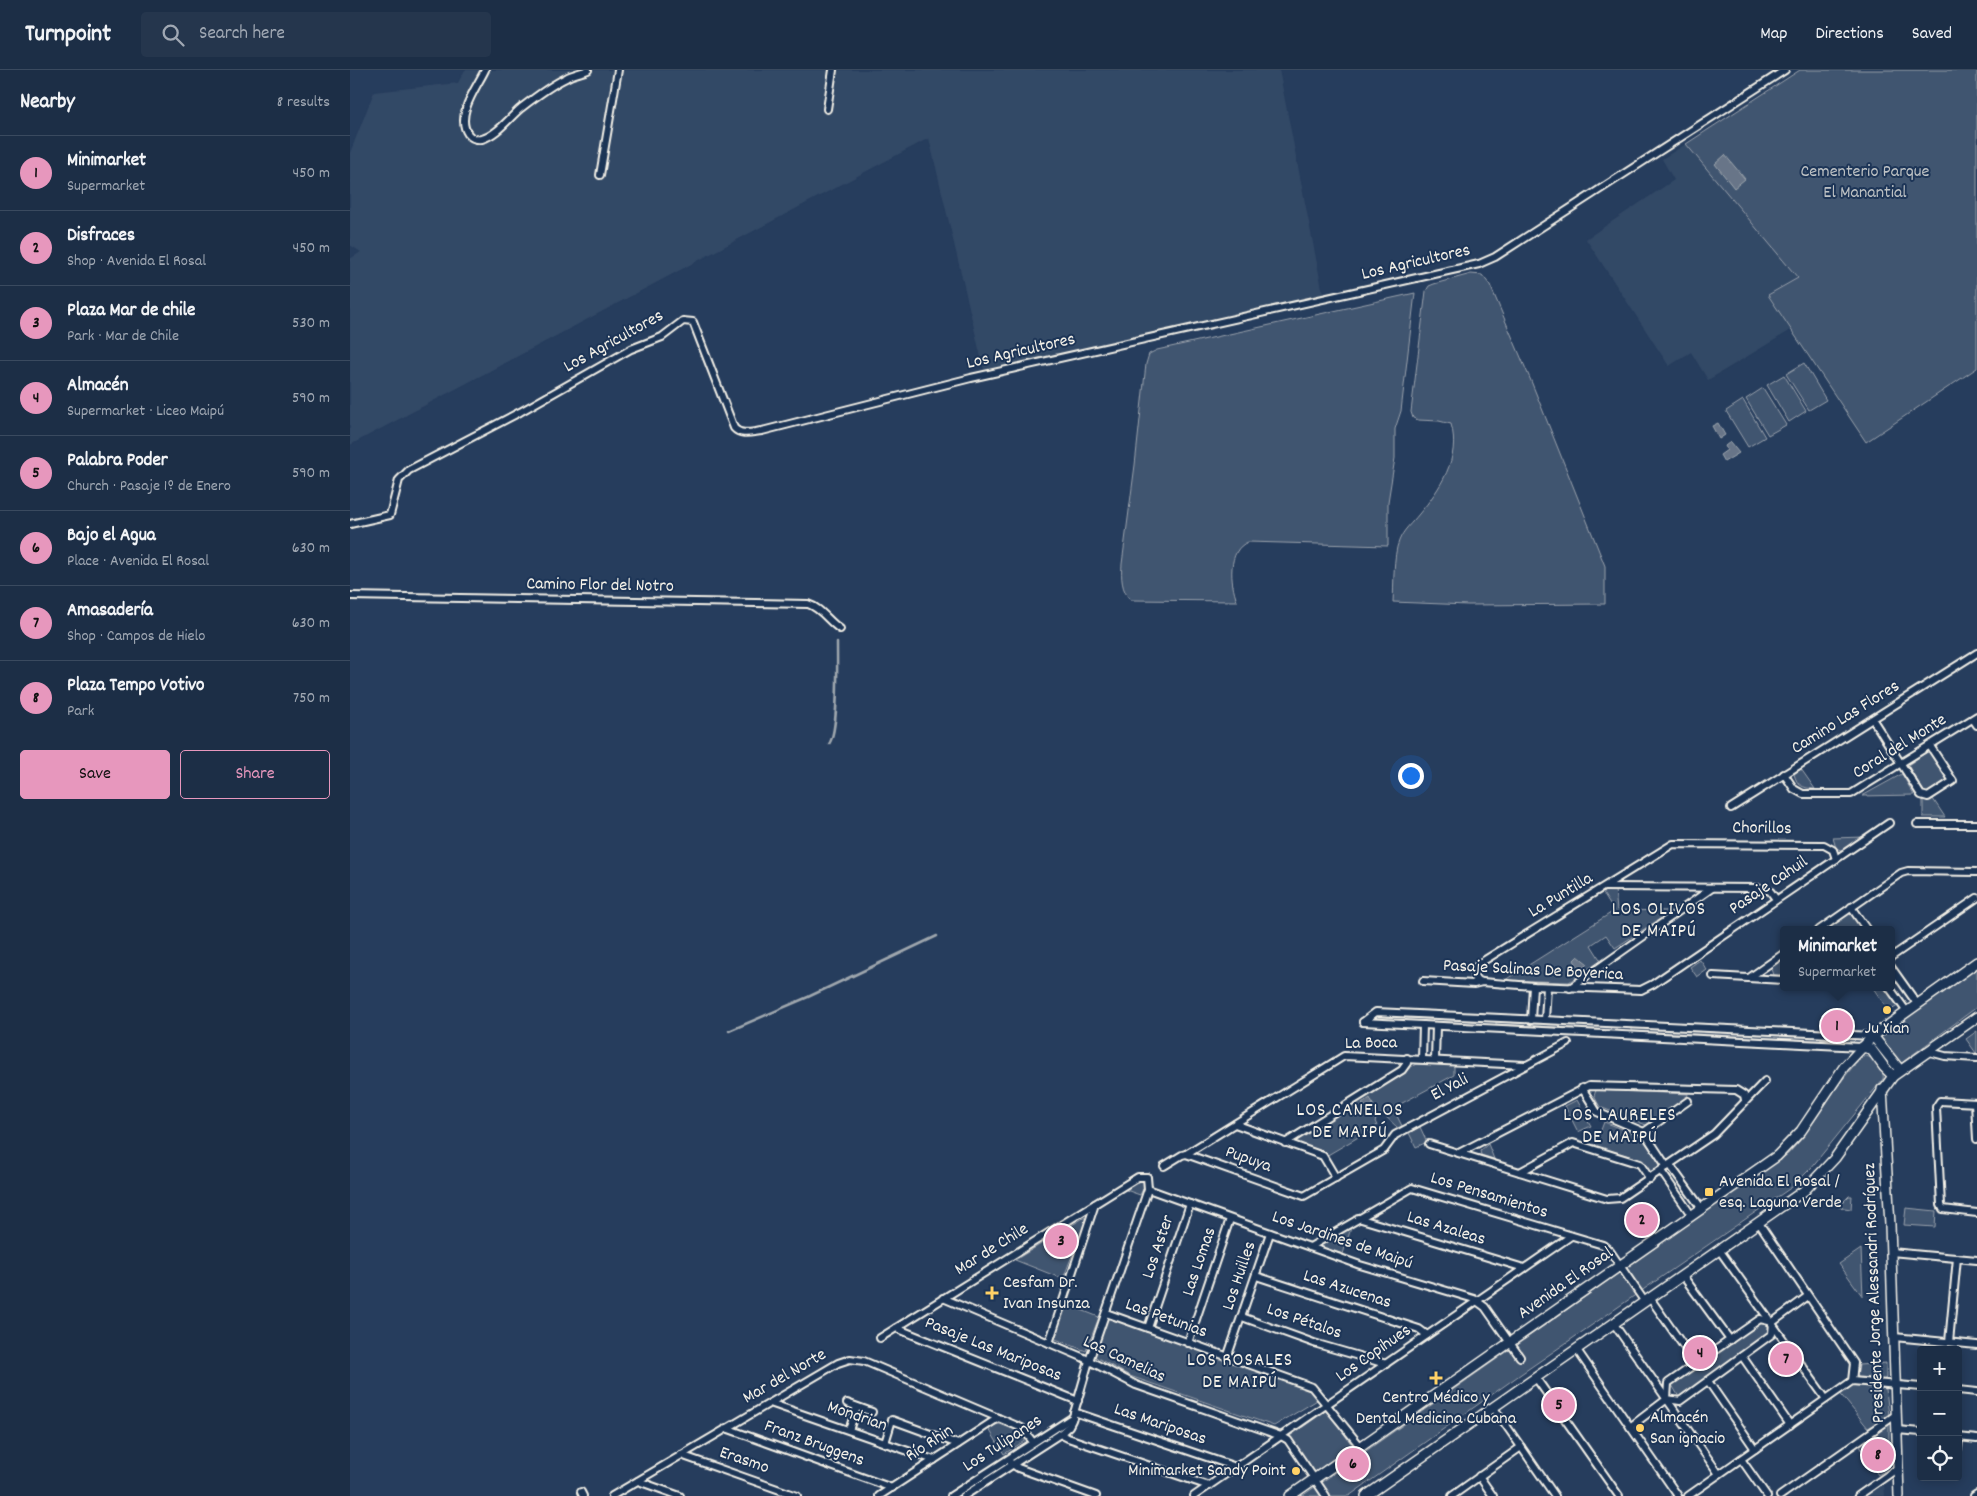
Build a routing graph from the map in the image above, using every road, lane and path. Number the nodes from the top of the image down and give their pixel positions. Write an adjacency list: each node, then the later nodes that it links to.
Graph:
1 (486, 70): 2 (street)
2 (588, 70)
3 (618, 70): 7 (street)
4 (833, 70): 6 (street)
5 (1785, 70): 8 (street, Los Agricultores)
6 (827, 110)
7 (600, 175)
8 (350, 524)
9 (350, 596): 10 (street, Camino Flor del Notro)
10 (840, 629)
11 (1977, 653): 13 (street, Camino Las Flores)
12 (1975, 718): 14 (street); 15 (street, Coral del Monte)
13 (1873, 720): 16 (street); 17 (street, Camino Las Flores)
14 (1977, 725)
15 (1930, 746): 16 (street, Coral del Monte); 16 (street)
16 (1902, 764): 17 (street, Coral del Monte)
17 (1784, 774): 18 (street, Camino Las Flores)
18 (1731, 808)
19 (1889, 824): 23 (street, Pasaje Cahuil)
20 (1917, 824): 21 (street)
21 (1977, 824)
22 (1680, 843): 23 (street, Chorillos); 25 (street, La Puntilla)
23 (1836, 859): 28 (street, Pasaje Cahuil)
24 (1977, 872): 29 (street)
25 (1604, 887): 26 (street); 40 (street, La Puntilla)
26 (1712, 888): 28 (street); 43 (street)
27 (1977, 898): 32 (street)
28 (1776, 899): 44 (street, Pasaje Cahuil)
29 (1852, 907): 30 (street); 31 (street)
30 (1825, 926)
31 (1864, 926)
32 (1895, 955)
33 (1780, 956): 37 (street)
34 (1977, 962): 46 (street, Avenida El Rosal)
35 (1895, 972): 46 (street)
36 (1713, 976): 37 (street)
37 (1748, 978): 38 (street)
38 (1780, 980)
39 (1423, 981): 40 (street, Pasaje Salinas De Boyerica)
40 (1482, 982): 41 (street, Pasaje Salinas De Boyerica)
41 (1533, 986): 42 (street, Pasaje Salinas De Boyerica); 50 (street)
42 (1547, 987): 43 (street, Pasaje Salinas De Boyerica); 51 (street)
43 (1570, 988): 44 (street, Pasaje Salinas De Boyerica)
44 (1641, 990)
45 (1893, 991): 47 (street)
46 (1918, 1005): 47 (street, Avenida El Rosal)
47 (1907, 1012): 57 (street, Avenida El Rosal)
48 (1977, 1017): 60 (street)
49 (1489, 1018): 50 (street); 53 (street); 55 (street)
50 (1531, 1020): 51 (street)
51 (1545, 1020): 52 (street)
52 (1622, 1024): 56 (street); 57 (street)
53 (1423, 1025): 54 (street); 63 (street)
54 (1436, 1026): 55 (street); 64 (street)
55 (1488, 1028): 56 (street)
56 (1621, 1035): 59 (street)
57 (1873, 1036): 59 (street, Avenida El Rosal); 66 (street)
58 (1568, 1043): 65 (street, El Yali)
59 (1862, 1047): 66 (street); 90 (street, Avenida El Rosal)
60 (1926, 1051): 62 (street); 66 (street)
61 (1407, 1058): 63 (street, La Boca); 73 (street, La Boca); 76 (street)
62 (1977, 1058)
63 (1422, 1059): 64 (street, La Boca)
64 (1435, 1060): 65 (street, La Boca)
65 (1526, 1065): 84 (street, El Yali)
66 (1897, 1073): 69 (street)
67 (1765, 1081): 70 (street)
68 (1582, 1088): 70 (street); 74 (street); 78 (street)
69 (1882, 1089): 95 (street); 100 (street, Presidente Jorge Alessandri Rodríguez)
70 (1745, 1100): 81 (street)
71 (1688, 1102): 74 (street)
72 (1976, 1103): 75 (street); 91 (street)
73 (1235, 1124): 76 (street); 79 (street, La Boca)
74 (1644, 1132): 81 (street)
75 (1977, 1139)
76 (1285, 1143): 84 (street)
77 (1429, 1144): 78 (street)
78 (1459, 1153): 82 (street)
79 (1186, 1154): 80 (street, La Boca); 87 (street, Pupuya)
80 (1164, 1166)
81 (1666, 1168): 85 (street); 90 (street); 92 (street)
82 (1520, 1172): 85 (street); 85 (street)
83 (1147, 1177): 86 (street, Los Tulipanes); 88 (street, Mar de Chile)
84 (1336, 1178): 87 (street, El Yali)
85 (1650, 1179)
86 (1148, 1189): 89 (street, Los Jardines de Maipú); 111 (street, Los Tulipanes)
87 (1300, 1195)
88 (1095, 1203): 108 (street, Mar de Chile); 121 (street)
89 (1190, 1204): 94 (street, Los Jardines de Maipú); 116 (street, Los Aster)
90 (1702, 1209): 92 (street, Avenida El Rosal)
91 (1977, 1213)
92 (1692, 1216): 103 (street, Avenida El Rosal)
93 (1358, 1218): 97 (street, Los Pensamientos); 98 (street, Los Pensamientos); 104 (street, Las Azaleas)
94 (1230, 1219): 96 (street, Los Jardines de Maipú); 123 (street, Las Lomas)
95 (1759, 1223): 99 (street); 107 (street)
96 (1270, 1233): 98 (street, Los Jardines de Maipú); 105 (street, Los Huilles)
97 (1571, 1236): 103 (street, Los Pensamientos); 104 (street, Los Copihues)
98 (1310, 1247): 110 (street, Los Jardines de Maipú)
99 (1720, 1251): 106 (street); 113 (street)
100 (1891, 1252): 101 (street); 118 (street, Presidente Jorge Alessandri Rodríguez)
101 (1957, 1258): 102 (street); 122 (street)
102 (1977, 1260)
103 (1620, 1266): 109 (street, Los Pensamientos); 124 (street, Avenida El Rosal)
104 (1524, 1268): 110 (street, Los Copihues)
105 (1256, 1276): 112 (street, Los Huilles); 117 (street, Las Azucenas)
106 (1683, 1276): 109 (street); 120 (street)
107 (1808, 1296): 113 (street); 135 (street)
108 (943, 1298): 115 (street, Mar de Chile); 121 (street, Las Camelias)
109 (1648, 1300): 114 (street); 132 (street, Los Pensamientos)
110 (1477, 1301): 117 (street, Los Copihues); 124 (street, Los Jardines de Maipú)
111 (1106, 1313): 116 (street, Las Petunias); 130 (street, Los Tulipanes)
112 (1242, 1317): 129 (street, Los Huilles); 131 (street, Los Pétalos)
113 (1773, 1322): 120 (street); 127 (street); 141 (street)
114 (1614, 1324): 126 (street); 140 (street)
115 (896, 1328): 119 (street, Mar de Chile); 142 (street, Pasaje Las Mariposas)
116 (1148, 1328): 123 (street, Las Petunias)
117 (1427, 1335): 131 (street, Los Copihues)
118 (1894, 1337): 122 (street); 136 (street, Presidente Jorge Alessandri Rodríguez)
119 (880, 1338)
120 (1730, 1340): 132 (street)
121 (1049, 1342): 130 (street, Las Camelias)
122 (1949, 1342): 125 (street)
123 (1188, 1343): 129 (street, Las Petunias)
124 (1510, 1343): 128 (street, Los Jardines de Maipú); 165 (street, Avenida El Rosal)
125 (1977, 1345)
126 (1577, 1350): 133 (street); 153 (street)
127 (1742, 1356): 134 (street); 152 (street)
128 (1520, 1357)
129 (1227, 1358): 145 (street, Las Petunias)
130 (1089, 1360): 142 (street, Los Tulipanes); 159 (street, Las Camelias)
131 (1386, 1364): 145 (street, Los Copihues)
132 (1696, 1364): 140 (street)
133 (1536, 1378): 147 (street); 195 (street)
134 (1708, 1381): 140 (street); 167 (street)
135 (1852, 1381): 136 (street); 141 (street)
136 (1895, 1385): 137 (street); 149 (street, Presidente Jorge Alessandri Rodríguez)
137 (1917, 1387)
138 (1962, 1390): 139 (street)
139 (1977, 1392)
140 (1666, 1399): 153 (street); 175 (street)
141 (1826, 1399): 152 (street)
142 (1078, 1401): 150 (street, Los Tulipanes)
143 (770, 1402): 151 (street, Mar del Norte); 154 (street, Mar del Norte); 155 (street, Mondrian)
144 (847, 1403): 146 (street)
145 (1328, 1404): 159 (street, Los Copihues); 165 (street, Las Petunias)
146 (857, 1407): 148 (street); 155 (street)
147 (1494, 1408): 166 (street); 191 (street)
148 (872, 1412)
149 (1896, 1414): 156 (street, Presidente Jorge Alessandri Rodríguez); 199 (street)
150 (1074, 1415): 158 (street, Los Tulipanes); 162 (street, Los Tulipanes); 173 (street, Las Mariposas)
151 (998, 1418): 162 (street, Mar del Norte); 164 (street, Río Rhin)
152 (1790, 1425): 167 (street)
153 (1630, 1427): 196 (street)
154 (726, 1428): 168 (street, Mar del Norte); 180 (street, Franz Bruggens)
155 (849, 1430): 163 (street, Mondrian)
156 (1897, 1430): 157 (street); 174 (street, Presidente Jorge Alessandri Rodríguez)
157 (1917, 1432)
158 (1060, 1434): 172 (street, Los Tulipanes); 179 (street)
159 (1282, 1436): 173 (street, Los Copihues); 177 (street)
160 (1962, 1437): 161 (street)
161 (1977, 1439)
162 (1033, 1442): 169 (street, Los Tulipanes)
163 (885, 1443): 164 (street); 171 (street, Mondrian)
164 (958, 1444): 171 (street, Río Rhin)
165 (1361, 1447): 177 (street, Avenida El Rosal)
166 (1521, 1447): 176 (street); 194 (street)
167 (1755, 1449): 170 (street)
168 (681, 1455): 178 (street, Mar del Norte); 183 (street, Erasmo)
169 (1007, 1458): 172 (street); 185 (street, Los Tulipanes)
170 (1741, 1459): 175 (street); 198 (street)
171 (934, 1460): 180 (street, Río Rhin)
172 (1012, 1464): 186 (street, Los Tulipanes); 187 (street)
173 (1236, 1467): 179 (street, Los Copihues)
174 (1898, 1468): 200 (street); 201 (street, Presidente Jorge Alessandri Rodríguez)
175 (1719, 1474): 197 (street)
176 (1479, 1476): 192 (street); 193 (street)
177 (1314, 1479): 189 (street, Avenida El Rosal); 190 (street)
178 (638, 1481): 181 (street, Mar del Norte); 182 (street)
179 (1209, 1486): 188 (street, Los Copihues)
180 (892, 1488): 184 (street, Río Rhin)
181 (612, 1496)
182 (680, 1496)
183 (797, 1496)
184 (879, 1496)
185 (951, 1496)
186 (966, 1496)
187 (1096, 1496)
188 (1194, 1496)
189 (1290, 1496)
190 (1326, 1496)
191 (1366, 1496)
192 (1452, 1496)
193 (1494, 1496)
194 (1556, 1496)
195 (1619, 1496)
196 (1678, 1496)
197 (1688, 1496)
198 (1767, 1496)
199 (1780, 1496)
200 (1858, 1496)
201 (1899, 1496)

